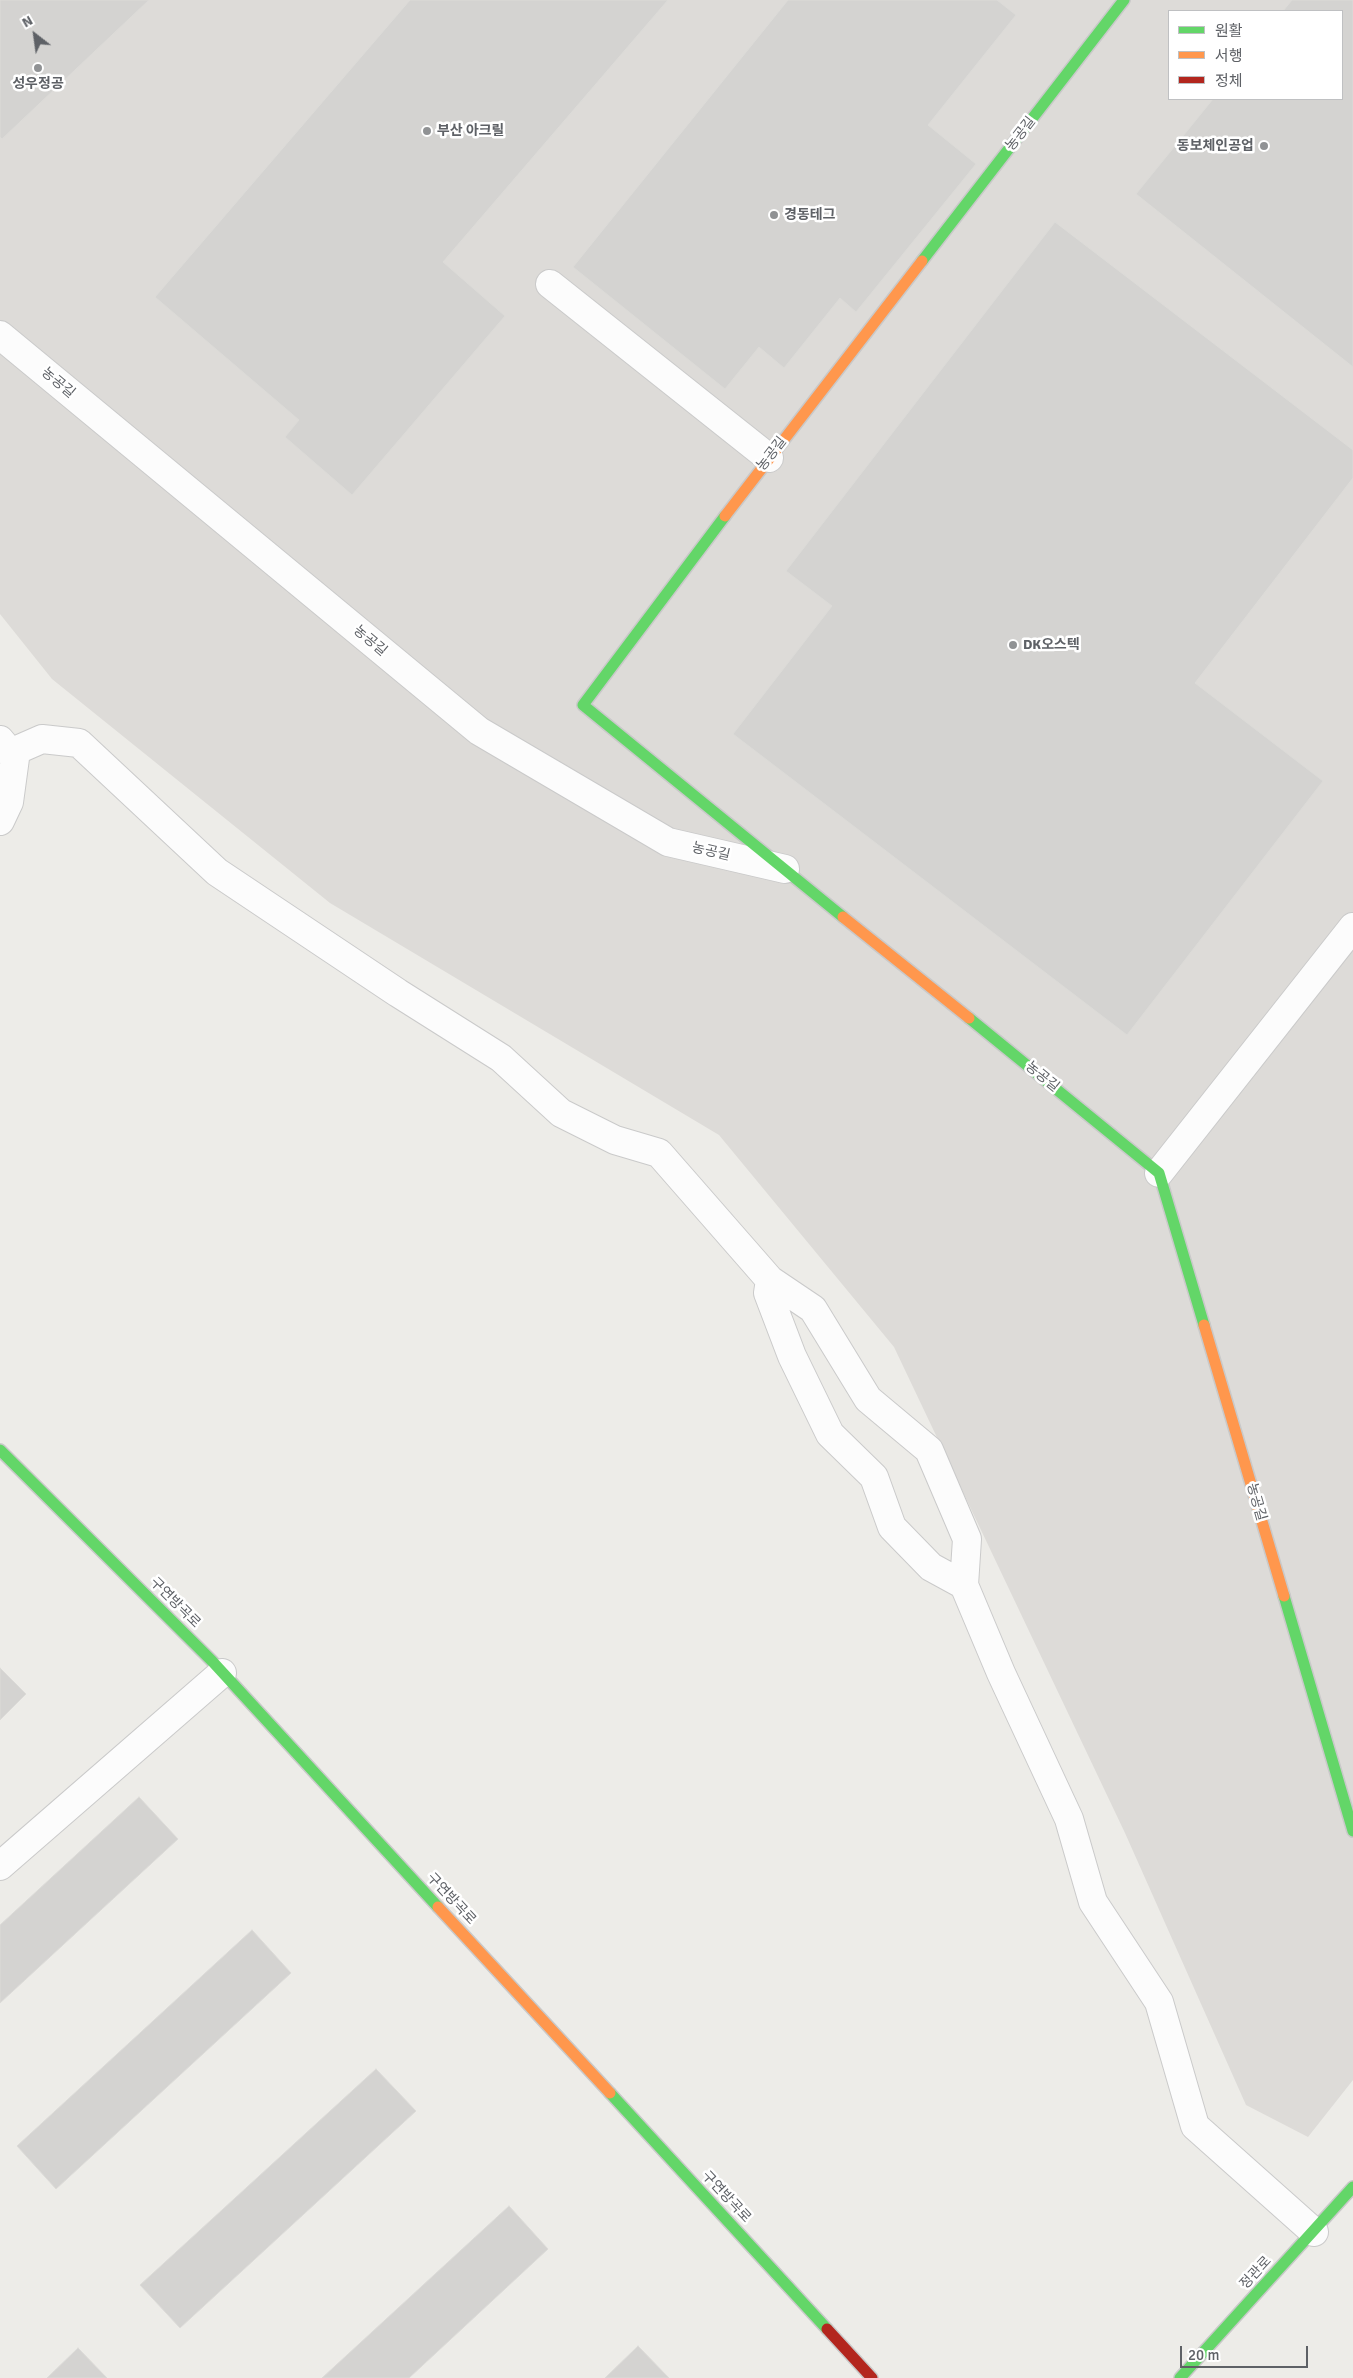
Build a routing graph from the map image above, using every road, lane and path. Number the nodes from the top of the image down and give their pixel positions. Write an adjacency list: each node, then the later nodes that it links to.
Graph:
1 (1124, 0): 4 (street, 농공길)
2 (550, 284): 4 (street)
3 (0, 335): 7 (street, 농공길)
4 (769, 458): 7 (street, 농공길)
5 (5, 746): 6 (street); 10 (street)
6 (0, 821)
7 (785, 869): 9 (street, 농공길)
8 (1353, 927): 9 (street)
9 (1160, 1173): 14 (street, 농공길)
10 (770, 1280): 12 (street); 12 (street)
11 (0, 1450): 13 (street, 구연방곡로)
12 (964, 1585): 17 (street)
13 (222, 1673): 15 (street); 18 (street, 구연방곡로)
14 (1353, 1831)
15 (0, 1866)
16 (1353, 2187): 17 (street, 정관로)
17 (1314, 2232): 19 (street, 정관로)
18 (872, 2378)
19 (1180, 2378)

